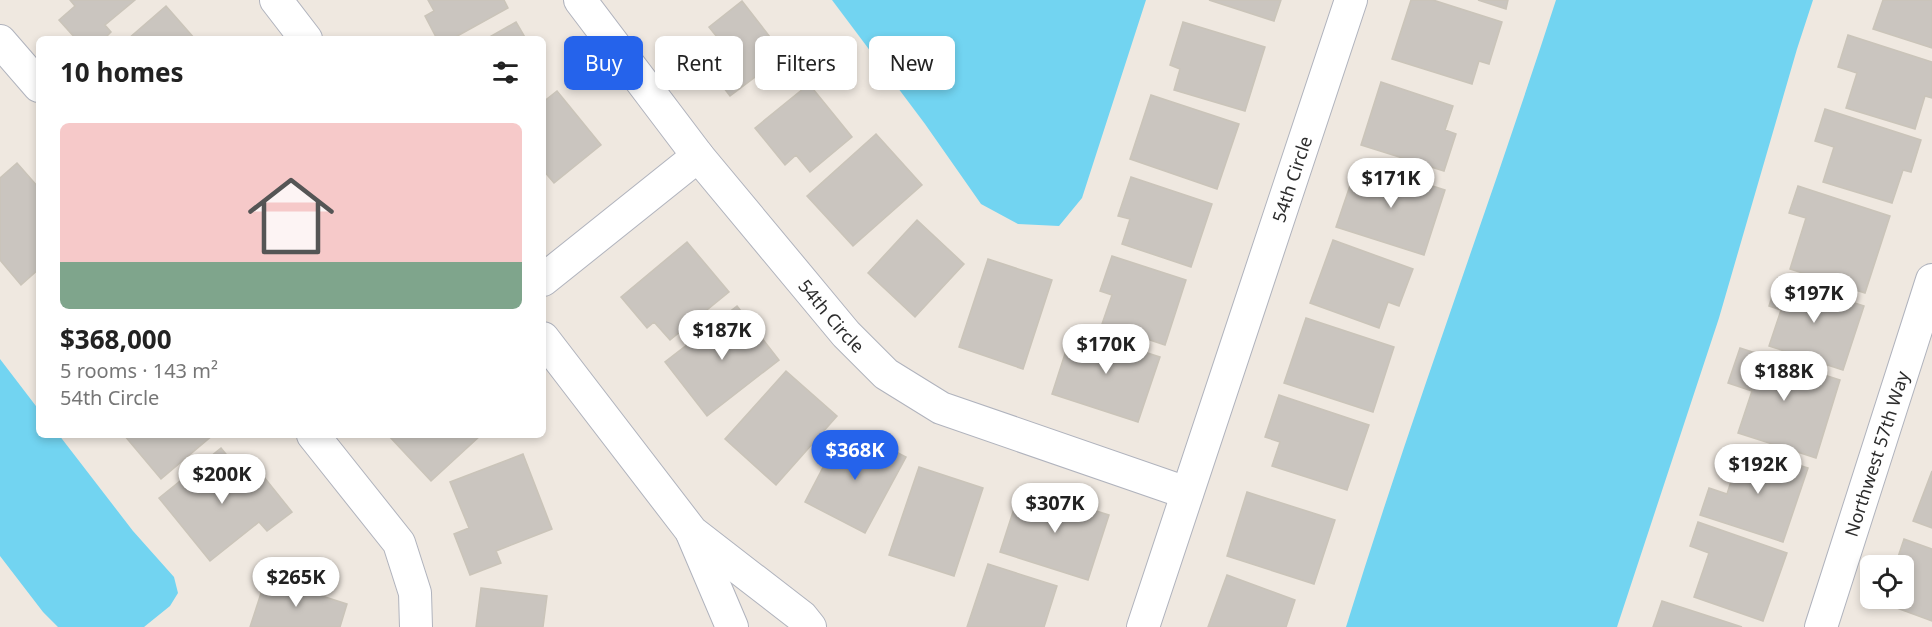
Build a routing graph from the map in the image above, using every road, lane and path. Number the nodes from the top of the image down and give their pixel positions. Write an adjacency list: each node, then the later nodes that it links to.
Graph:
1 (276, 0): 4 (street)
2 (580, 0): 7 (street, 54th Circle)
3 (1351, 0): 12 (street, 54th Circle)
4 (304, 36)
5 (0, 42): 6 (street)
6 (36, 83)
7 (698, 156): 8 (street); 12 (street, 54th Circle)
8 (546, 278)
9 (1932, 280): 18 (street, Northwest 57th Way)
10 (546, 343): 13 (street)
11 (315, 438): 14 (street)
12 (1187, 493): 17 (street, 54th Circle)
13 (692, 532): 15 (street); 16 (street)
14 (416, 627)
15 (732, 627)
16 (810, 627)
17 (1143, 627)
18 (1821, 627)

